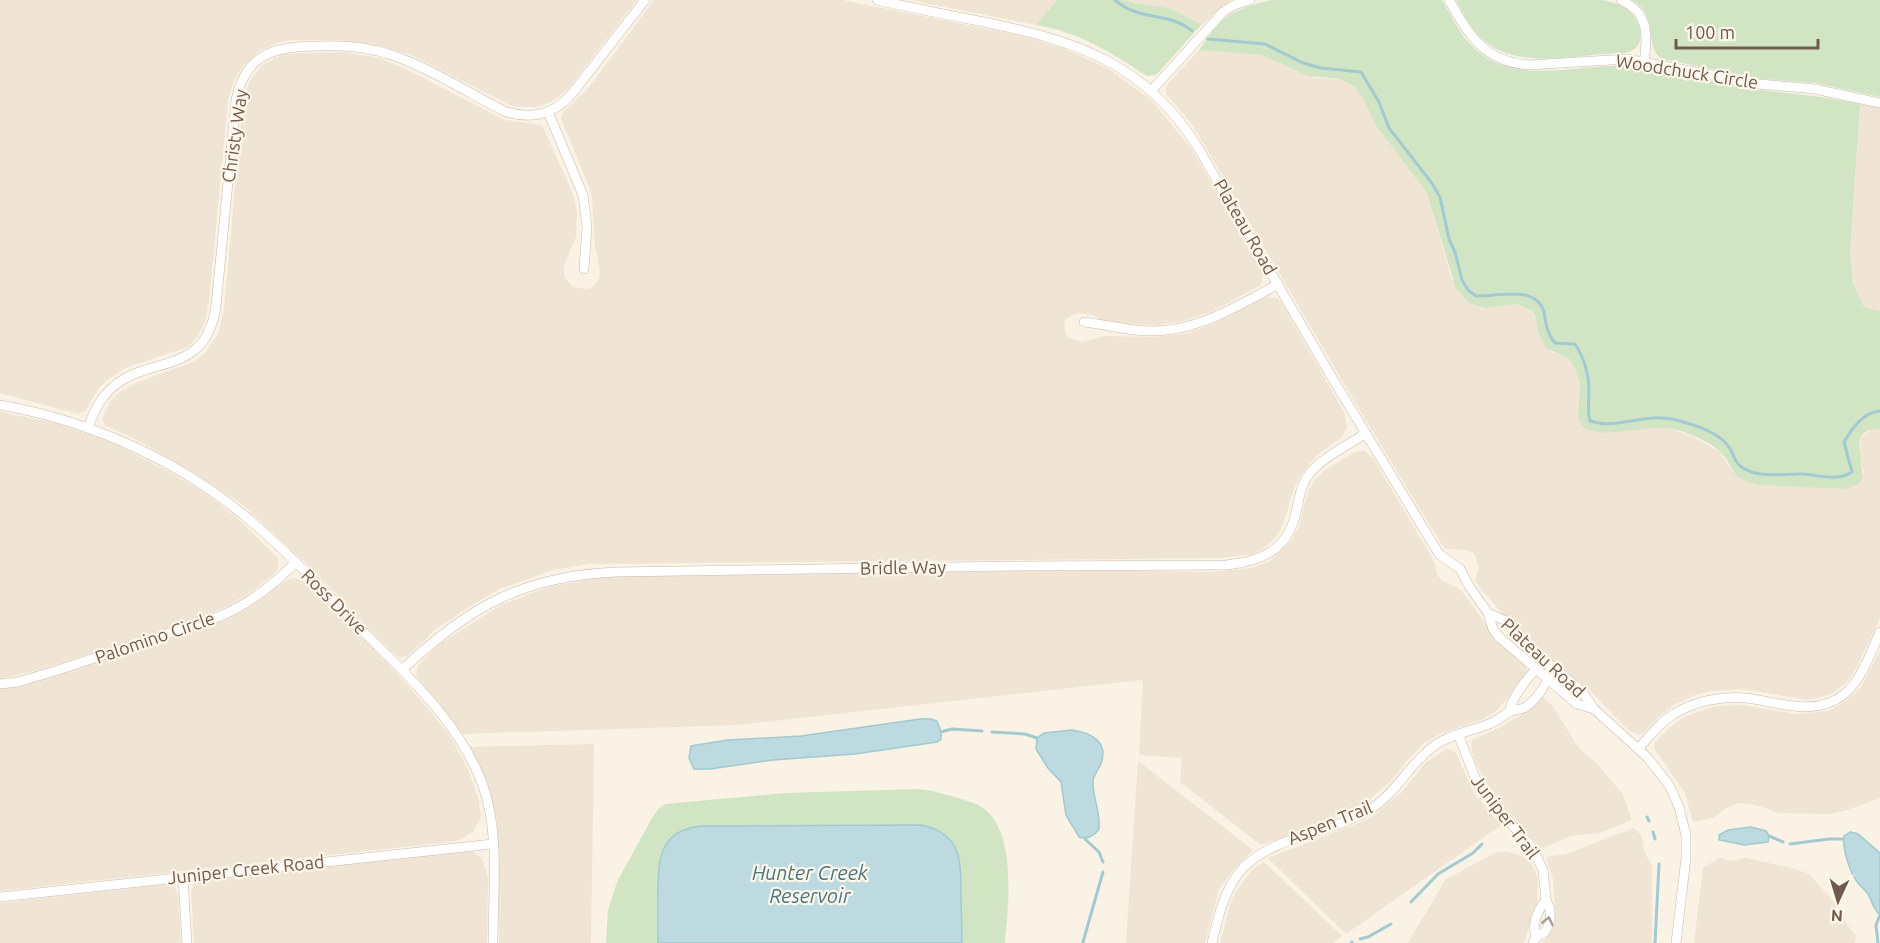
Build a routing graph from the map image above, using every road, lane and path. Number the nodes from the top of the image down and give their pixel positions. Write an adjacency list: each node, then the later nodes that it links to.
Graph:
1 (645, 0): 10 (street)
2 (876, 0): 6 (street, Plateau Road)
3 (1250, 0): 8 (street)
4 (1449, 0): 7 (street, Woodchuck Circle)
5 (1621, 0): 7 (street)
6 (916, 4): 8 (street, Plateau Road)
7 (1644, 62): 9 (street, Woodchuck Circle)
8 (1151, 91): 12 (street, Plateau Road)
9 (1880, 103)
10 (548, 112): 11 (street); 15 (street, Christy Way)
11 (584, 270)
12 (1278, 284): 13 (street); 16 (street, Plateau Road)
13 (1084, 321)
14 (0, 405): 15 (street, Ross Drive)
15 (88, 428): 17 (street, Ross Drive)
16 (1366, 433): 18 (street, Plateau Road); 21 (street, Bridle Way)
17 (295, 563): 21 (street, Ross Drive); 24 (street, Palomino Circle)
18 (1488, 613): 20 (street, Plateau Road); 22 (street, Plateau Road)
19 (1880, 633): 28 (street)
20 (1550, 665): 22 (street); 23 (street); 25 (street, Plateau Road)
21 (402, 670): 29 (street, Ross Drive)
22 (1535, 670): 23 (street, Plateau Road); 26 (street)
23 (1548, 680): 25 (street, Plateau Road); 26 (street, Aspen Trail)
24 (0, 684)
25 (1594, 709): 28 (street, Plateau Road)
26 (1510, 711): 27 (street, Aspen Trail)
27 (1458, 734): 32 (street, Juniper Trail); 36 (street, Aspen Trail)
28 (1638, 749): 37 (street, Plateau Road)
29 (493, 844): 30 (street, Juniper Creek Road); 35 (street, Ross Drive)
30 (183, 877): 31 (street, Juniper Creek Road); 34 (street)
31 (0, 897)
32 (1546, 900): 33 (street, Juniper Trail); 33 (street, Juniper Trail, one-way to 32)
33 (1534, 940)
34 (187, 943)
35 (493, 943)
36 (1212, 943)
37 (1676, 943)

